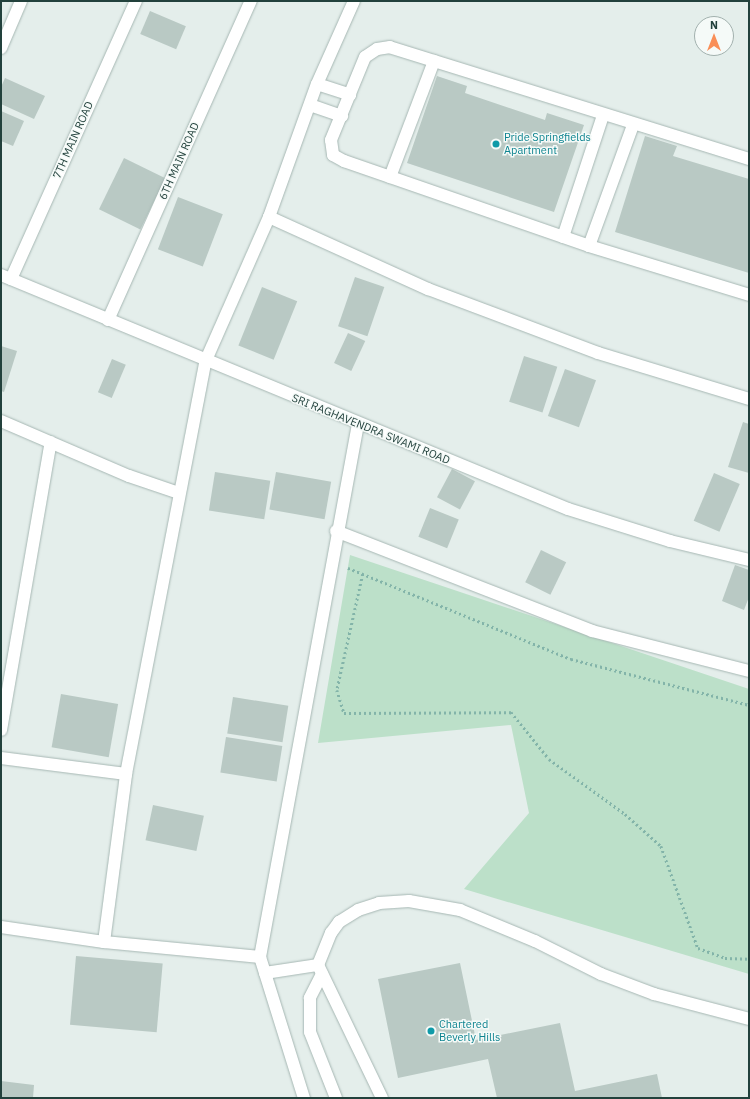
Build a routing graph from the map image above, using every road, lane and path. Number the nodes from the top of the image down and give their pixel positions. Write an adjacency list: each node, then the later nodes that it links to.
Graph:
1 (21, 1): 5 (street)
2 (136, 1): 18 (street, 7TH MAIN ROAD)
3 (251, 1): 20 (street, 6TH MAIN ROAD)
4 (354, 1): 7 (street)
5 (1, 48)
6 (434, 61): 8 (street); 10 (street); 14 (street)
7 (317, 84): 8 (street); 9 (street)
8 (350, 95): 11 (street)
9 (310, 105): 11 (street); 15 (street)
10 (603, 115): 12 (street); 16 (street)
11 (342, 116): 14 (street)
12 (633, 125): 13 (street); 17 (street)
13 (749, 159)
14 (390, 177): 16 (street)
15 (269, 217): 21 (street); 22 (street)
16 (563, 237): 17 (street)
17 (589, 246): 19 (street)
18 (6, 277): 20 (street, SRI RAGHAVENDRA SWAMI ROAD)
19 (749, 295)
20 (108, 320): 21 (street, SRI RAGHAVENDRA SWAMI ROAD)
21 (206, 360): 24 (street, SRI RAGHAVENDRA SWAMI ROAD); 26 (street)
22 (749, 399)
23 (1, 421): 25 (street)
24 (358, 424): 27 (street); 28 (street, SRI RAGHAVENDRA SWAMI ROAD)
25 (51, 442): 26 (street); 31 (street)
26 (179, 492): 33 (street)
27 (336, 531): 29 (street); 36 (street)
28 (749, 560)
29 (749, 671)
30 (749, 705): 37 (path)
31 (1, 730)
32 (1, 758): 33 (street)
33 (126, 774): 35 (street)
34 (1, 927): 35 (street)
35 (104, 942): 36 (street)
36 (260, 957): 39 (street)
37 (749, 959)
38 (320, 970): 39 (street); 40 (street); 42 (street); 43 (street)
39 (265, 973): 41 (street)
40 (749, 1019)
41 (304, 1098)
42 (336, 1098)
43 (382, 1098)

